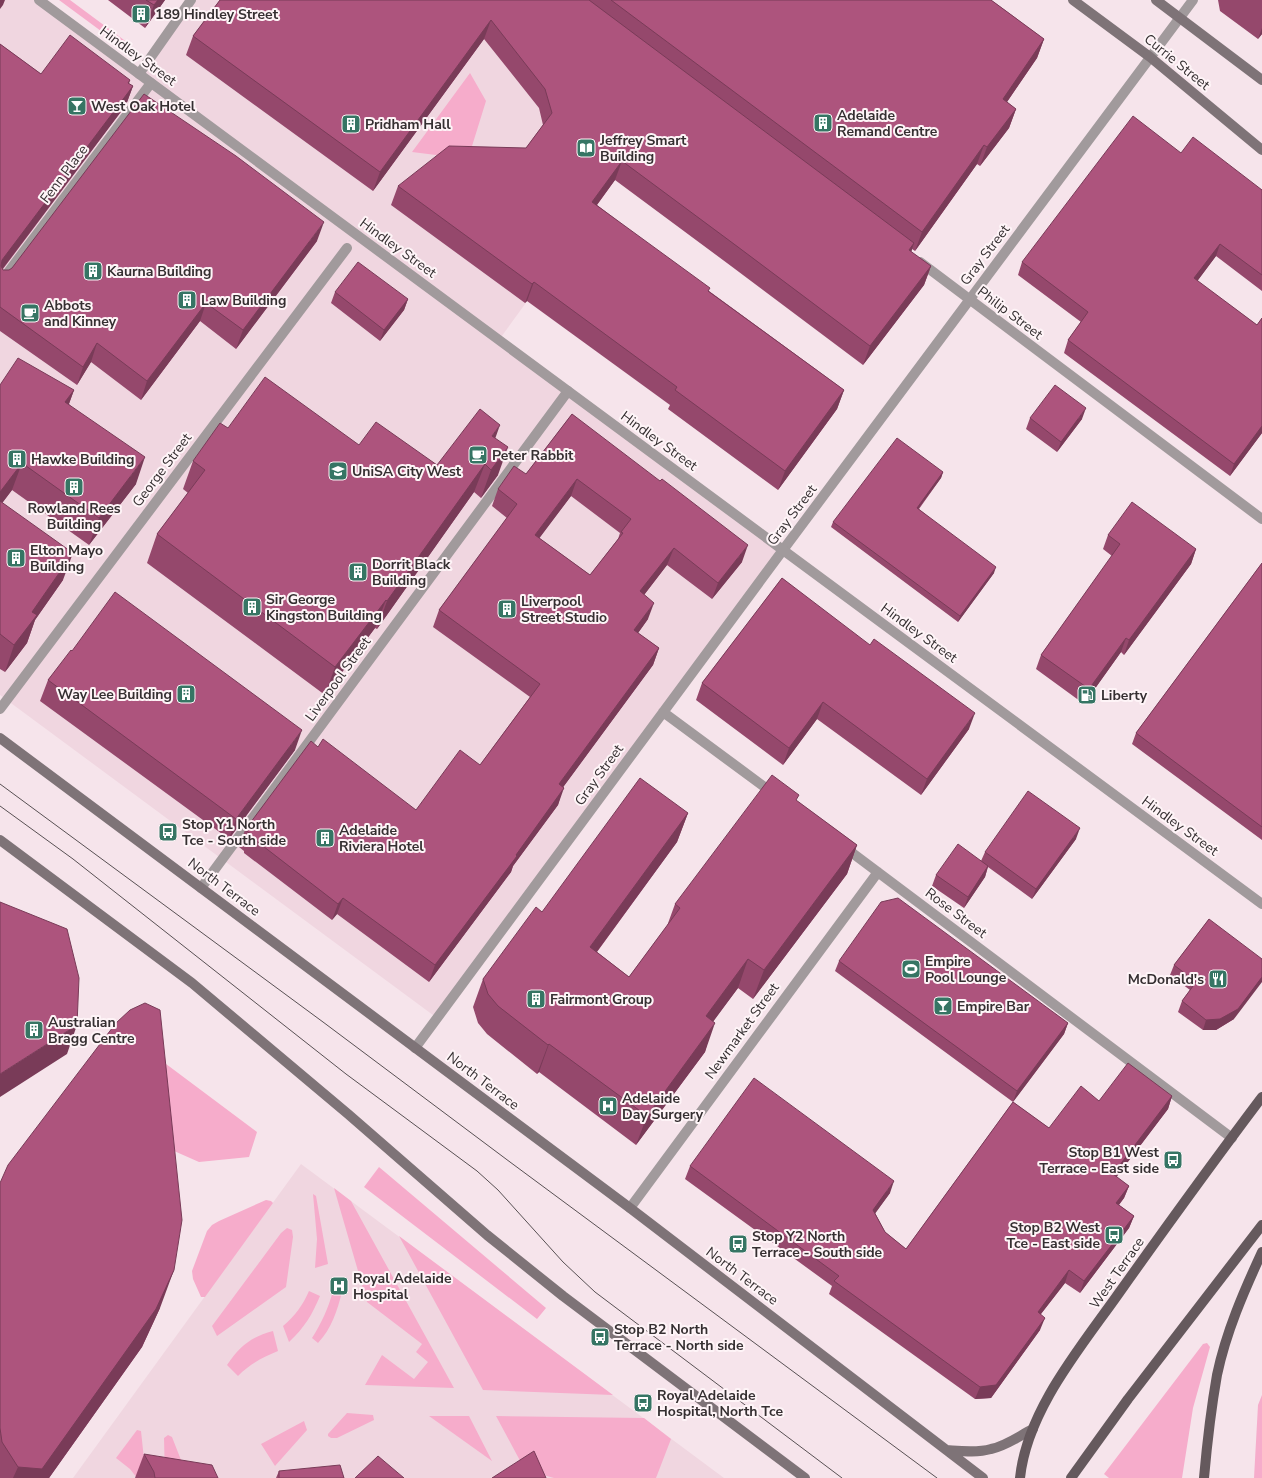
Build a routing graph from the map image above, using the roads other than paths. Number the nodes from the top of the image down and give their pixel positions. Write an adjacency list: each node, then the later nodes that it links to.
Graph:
1 (38, 0): 8 (street, Hindley Street)
2 (191, 0): 8 (street)
3 (1073, 0): 7 (main road, Currie Street)
4 (1156, 0): 6 (main road)
5 (1193, 0): 6 (street, Gray Street)
6 (1180, 18): 7 (street, Gray Street); 9 (main road)
7 (1150, 57): 11 (main road, Currie Street); 15 (street, Gray Street)
8 (139, 74): 10 (street, Hindley Street)
9 (1262, 80)
10 (151, 83): 14 (street, Fenn Place); 16 (street, Hindley Street)
11 (1262, 150)
12 (347, 248): 19 (street, George Street)
13 (910, 255): 15 (street, Philip Street)
14 (0, 283)
15 (970, 299): 17 (street, Philip Street); 18 (street, Gray Street)
16 (568, 391): 18 (street, Hindley Street); 26 (street, Liverpool Street)
17 (1262, 519)
18 (783, 550): 20 (street, Gray Street); 27 (street, Hindley Street)
19 (0, 709)
20 (663, 712): 22 (street); 28 (street, Gray Street)
21 (0, 738): 26 (main road, North Terrace)
22 (783, 801)
23 (834, 839): 25 (street, Rose Street)
24 (0, 840): 36 (main road)
25 (878, 872): 30 (street, Rose Street); 31 (street, Newmarket Street)
26 (201, 888): 28 (main road, North Terrace)
27 (1262, 904)
28 (415, 1048): 31 (main road, North Terrace)
29 (1262, 1097): 30 (main road, West Terrace)
30 (1232, 1138): 34 (main road, West Terrace)
31 (630, 1208): 35 (main road, North Terrace)
32 (1262, 1225): 39 (main road)
33 (1262, 1252): 40 (main road)
34 (1033, 1429): 35 (main road); 38 (main road, West Terrace)
35 (947, 1450): 37 (main road, North Terrace)
36 (805, 1478)
37 (983, 1478)
38 (1020, 1478)
39 (1070, 1478)
40 (1204, 1478)

